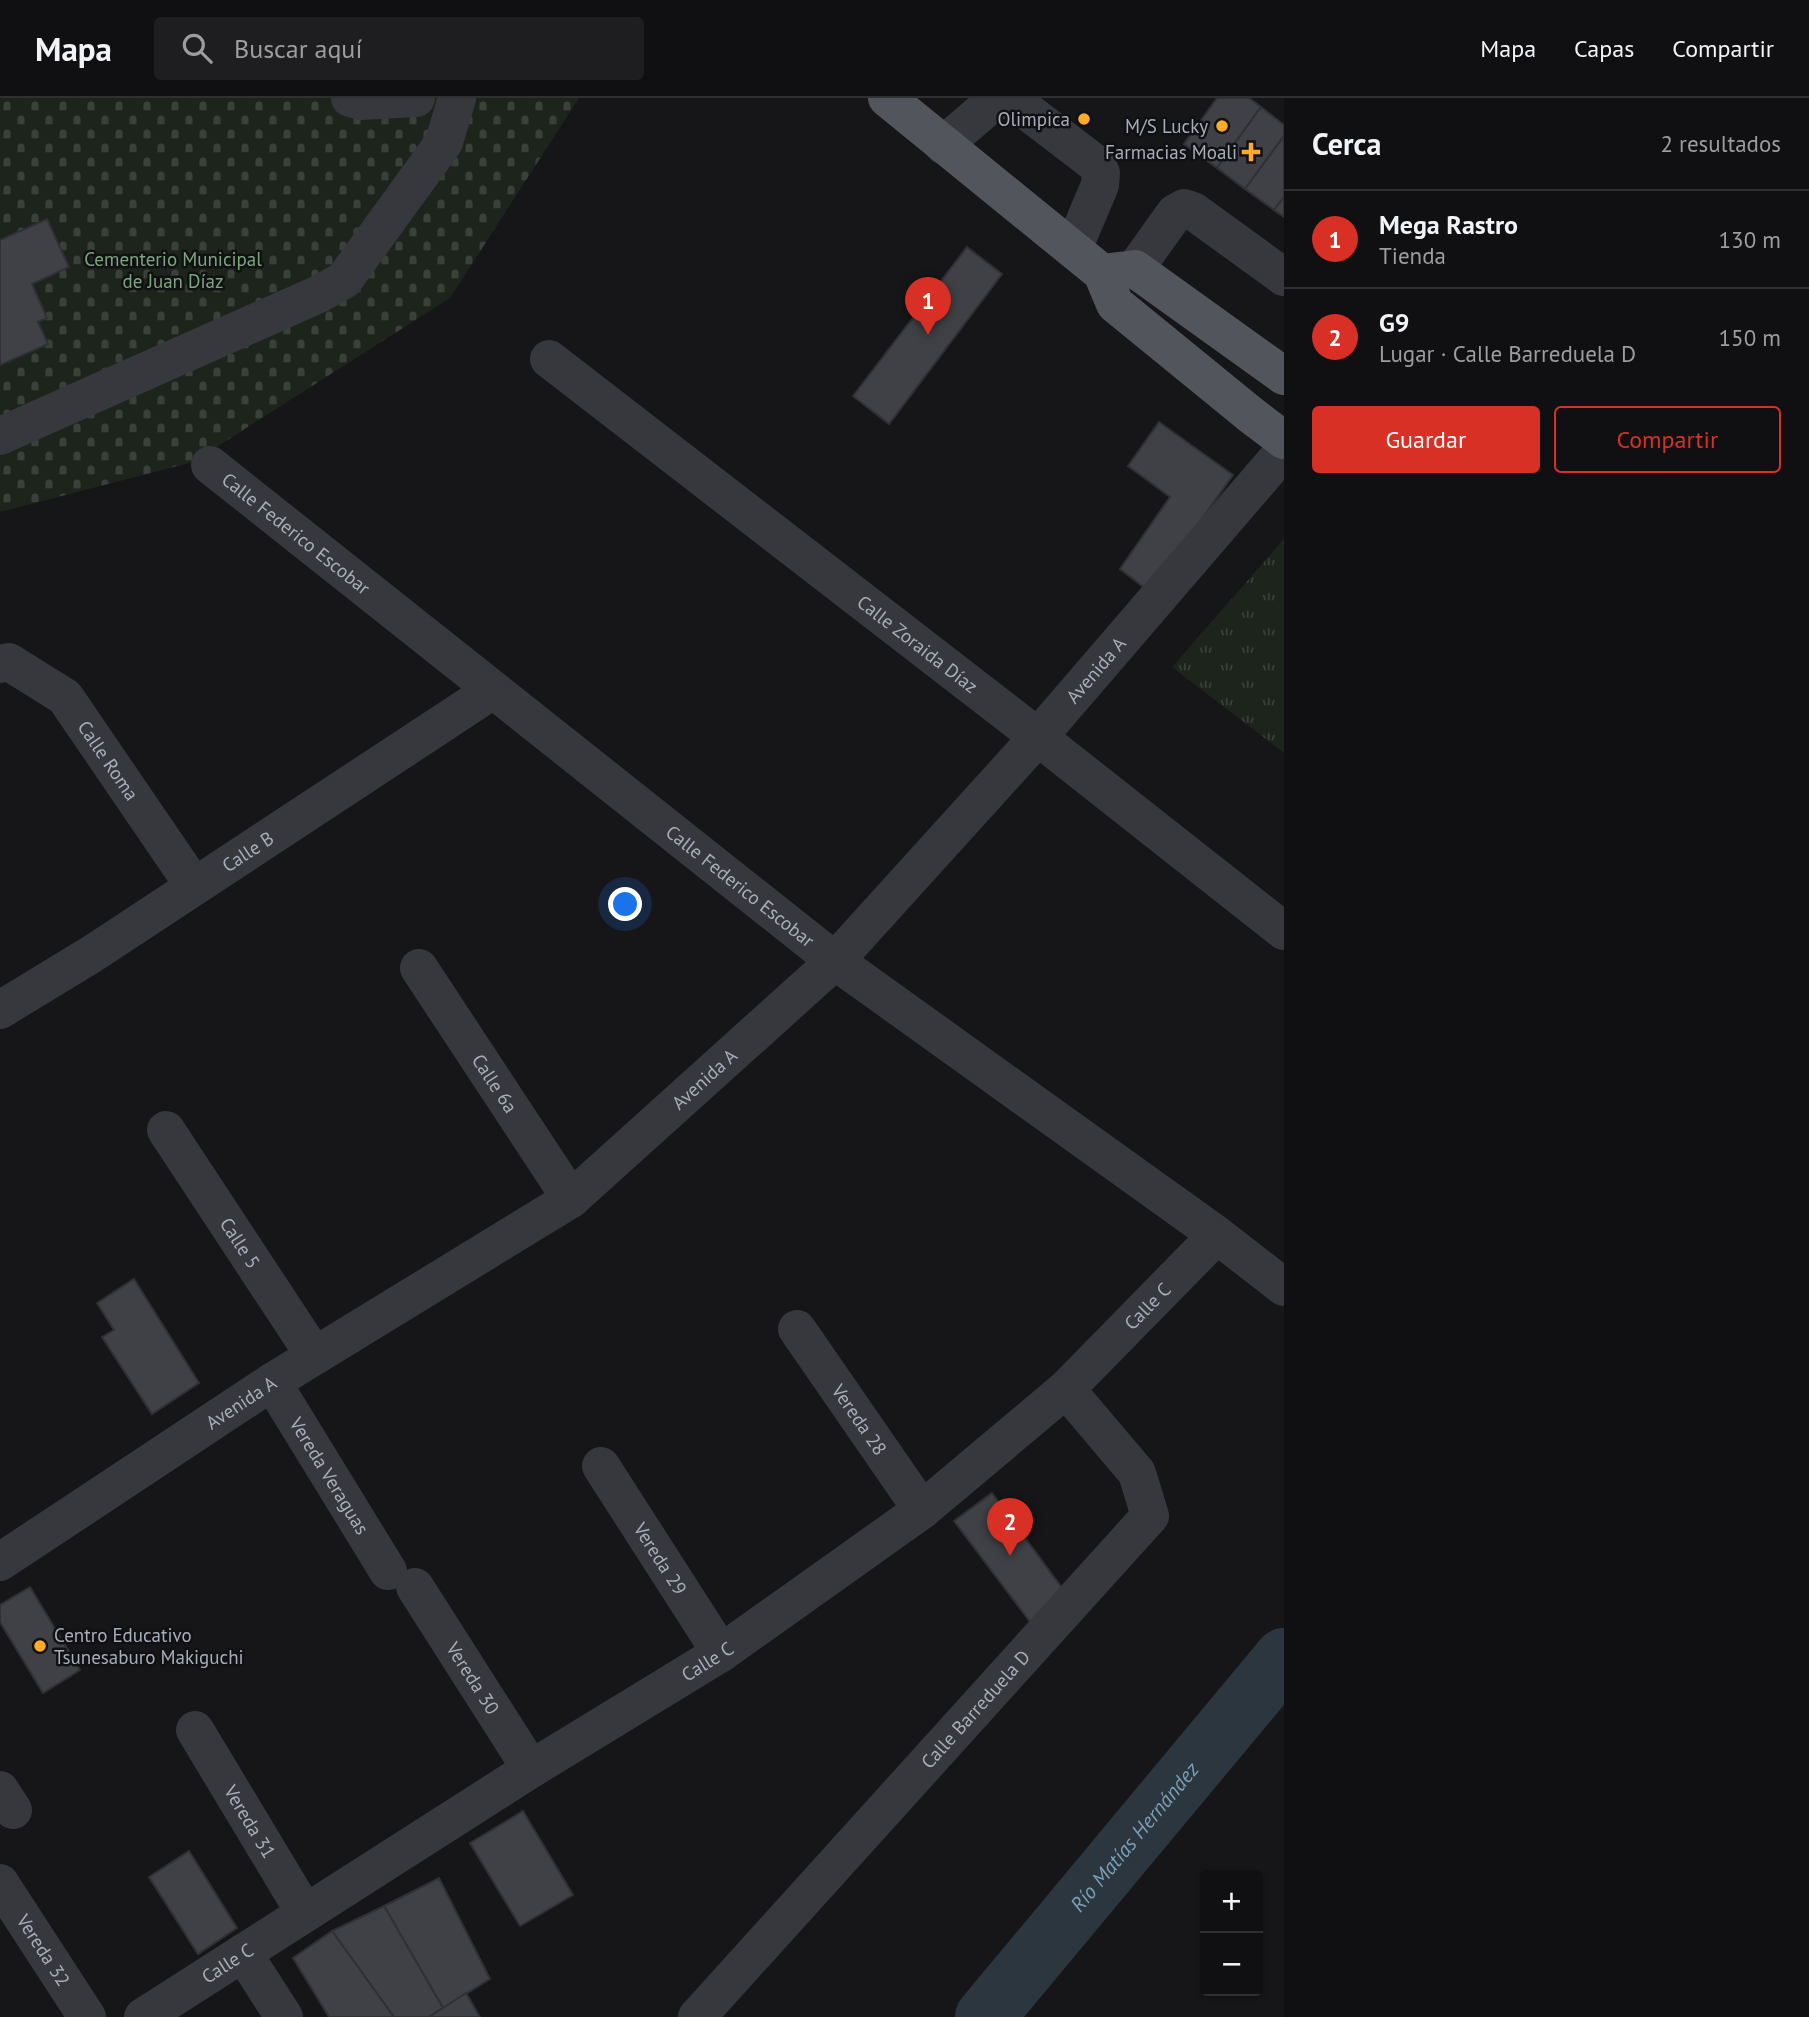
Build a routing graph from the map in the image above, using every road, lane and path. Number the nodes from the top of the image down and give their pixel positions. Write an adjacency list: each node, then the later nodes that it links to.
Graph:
1 (350, 98): 2 (street)
2 (416, 98)
3 (457, 98): 11 (street)
4 (887, 98): 6 (main road)
5 (1002, 98): 6 (street); 7 (street)
6 (943, 145): 7 (main road)
7 (1103, 263): 8 (street); 10 (main road); 12 (main road)
8 (1284, 277)
9 (549, 359): 17 (street, Calle Zoraida Díaz)
10 (1284, 376)
11 (0, 436)
12 (1284, 440)
13 (1284, 451): 17 (street, Avenida A)
14 (210, 465): 16 (street, Calle Federico Escobar)
15 (0, 664): 18 (street, Calle Roma)
16 (493, 690): 18 (street, Calle B); 20 (street, Calle Federico Escobar)
17 (1038, 737): 19 (street, Calle Zoraida Díaz); 20 (street, Avenida A)
18 (194, 886): 22 (street, Calle B)
19 (1284, 930)
20 (835, 961): 24 (street, Avenida A); 25 (street, Calle Federico Escobar)
21 (419, 968): 24 (street, Calle 6a)
22 (0, 1010)
23 (166, 1130): 28 (street, Calle 5)
24 (571, 1199): 28 (street, Avenida A)
25 (1217, 1235): 26 (street, Calle Federico Escobar); 30 (street, Calle C)
26 (1284, 1287)
27 (797, 1329): 32 (street, Vereda 28)
28 (314, 1355): 29 (street, Avenida A)
29 (272, 1382): 33 (street, Avenida A); 34 (street, Vereda Veraguas)
30 (1066, 1389): 32 (street, Calle C); 44 (street, Calle Barreduela D)
31 (601, 1466): 35 (street, Vereda 29)
32 (922, 1510): 35 (street, Calle C)
33 (2, 1557)
34 (402, 1579): 37 (street, Vereda 30)
35 (721, 1653): 37 (street, Calle C)
36 (195, 1730): 39 (street, Vereda 31)
37 (531, 1769): 39 (street, Calle C)
38 (0, 1883): 41 (street, Vereda 32)
39 (305, 1913): 40 (street, Calle C)
40 (243, 1953): 42 (street, Calle C); 43 (street)
41 (87, 2017)
42 (143, 2017)
43 (284, 2017)
44 (697, 2017)

